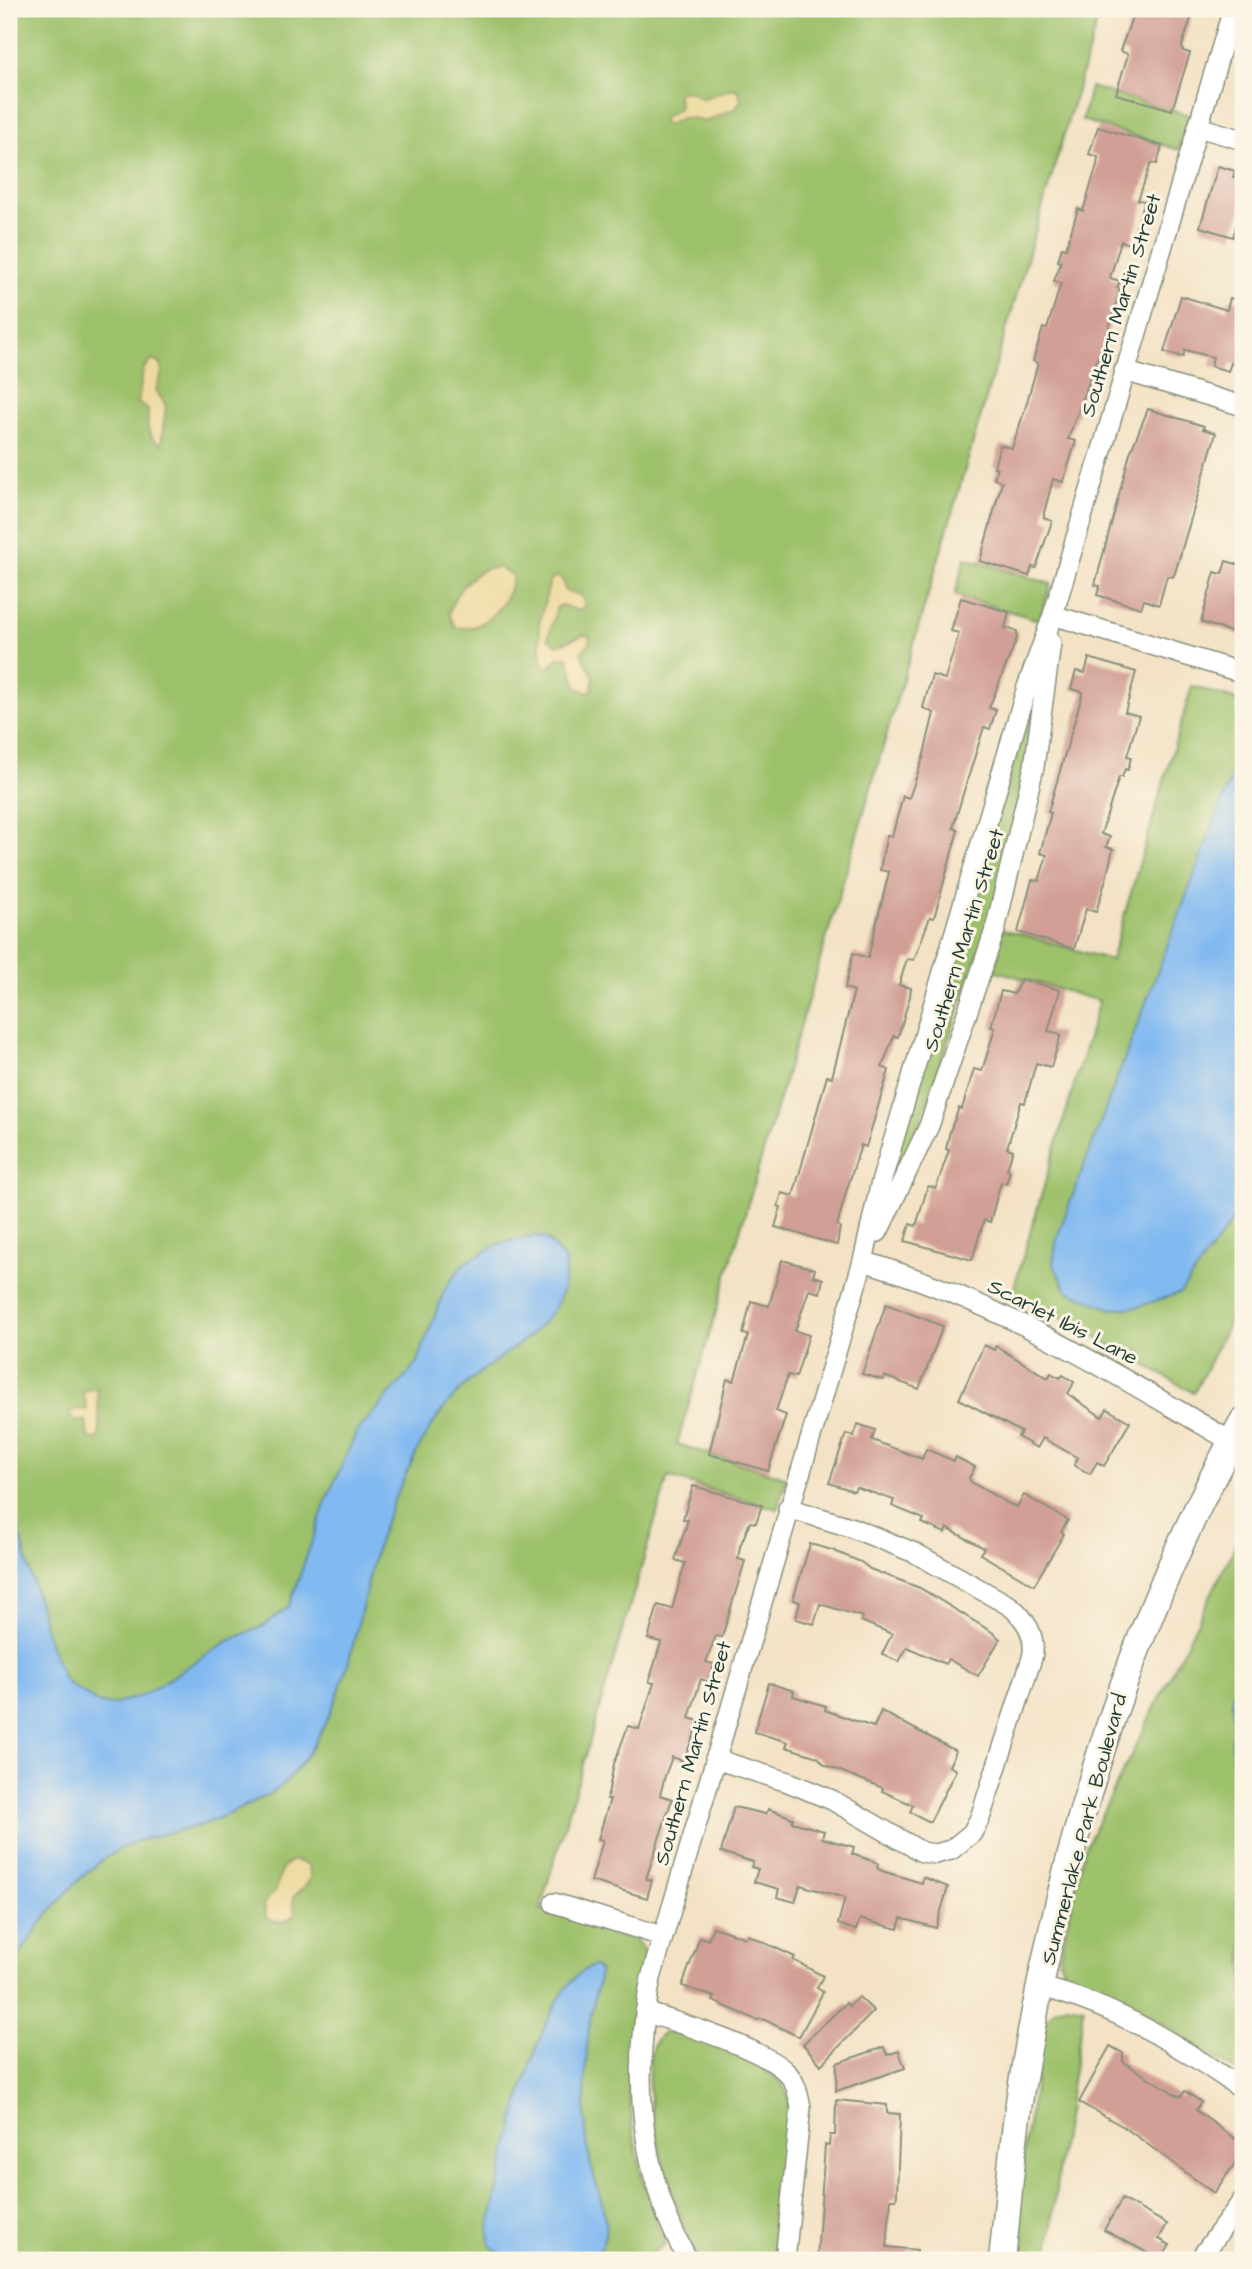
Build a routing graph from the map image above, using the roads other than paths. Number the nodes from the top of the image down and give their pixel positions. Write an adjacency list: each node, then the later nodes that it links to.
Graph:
1 (1233, 9): 2 (street, Southern Martin Street)
2 (1198, 127): 3 (street); 4 (street, Southern Martin Street)
3 (1243, 140)
4 (1124, 371): 5 (street); 6 (street, Southern Martin Street)
5 (1243, 406)
6 (1053, 615): 7 (street); 8 (street, Southern Martin Street); 8 (street, Southern Martin Street)
7 (1243, 673)
8 (863, 1261): 9 (street, Scarlet Ibis Lane); 10 (street, Southern Martin Street)
9 (1237, 1432): 14 (main road, Summerlake Park Boulevard)
10 (788, 1508): 11 (street, Southern Martin Street); 11 (street)
11 (715, 1759): 13 (street, Southern Martin Street)
12 (554, 1903): 13 (street)
13 (662, 1936): 15 (street, Southern Martin Street)
14 (1041, 1987): 16 (street); 20 (main road, Summerlake Park Boulevard)
15 (645, 2012): 18 (street, Southern Martin Street); 19 (street)
16 (1243, 2090)
17 (1243, 2200): 21 (street)
18 (688, 2260)
19 (785, 2260)
20 (1002, 2260)
21 (1199, 2260)

